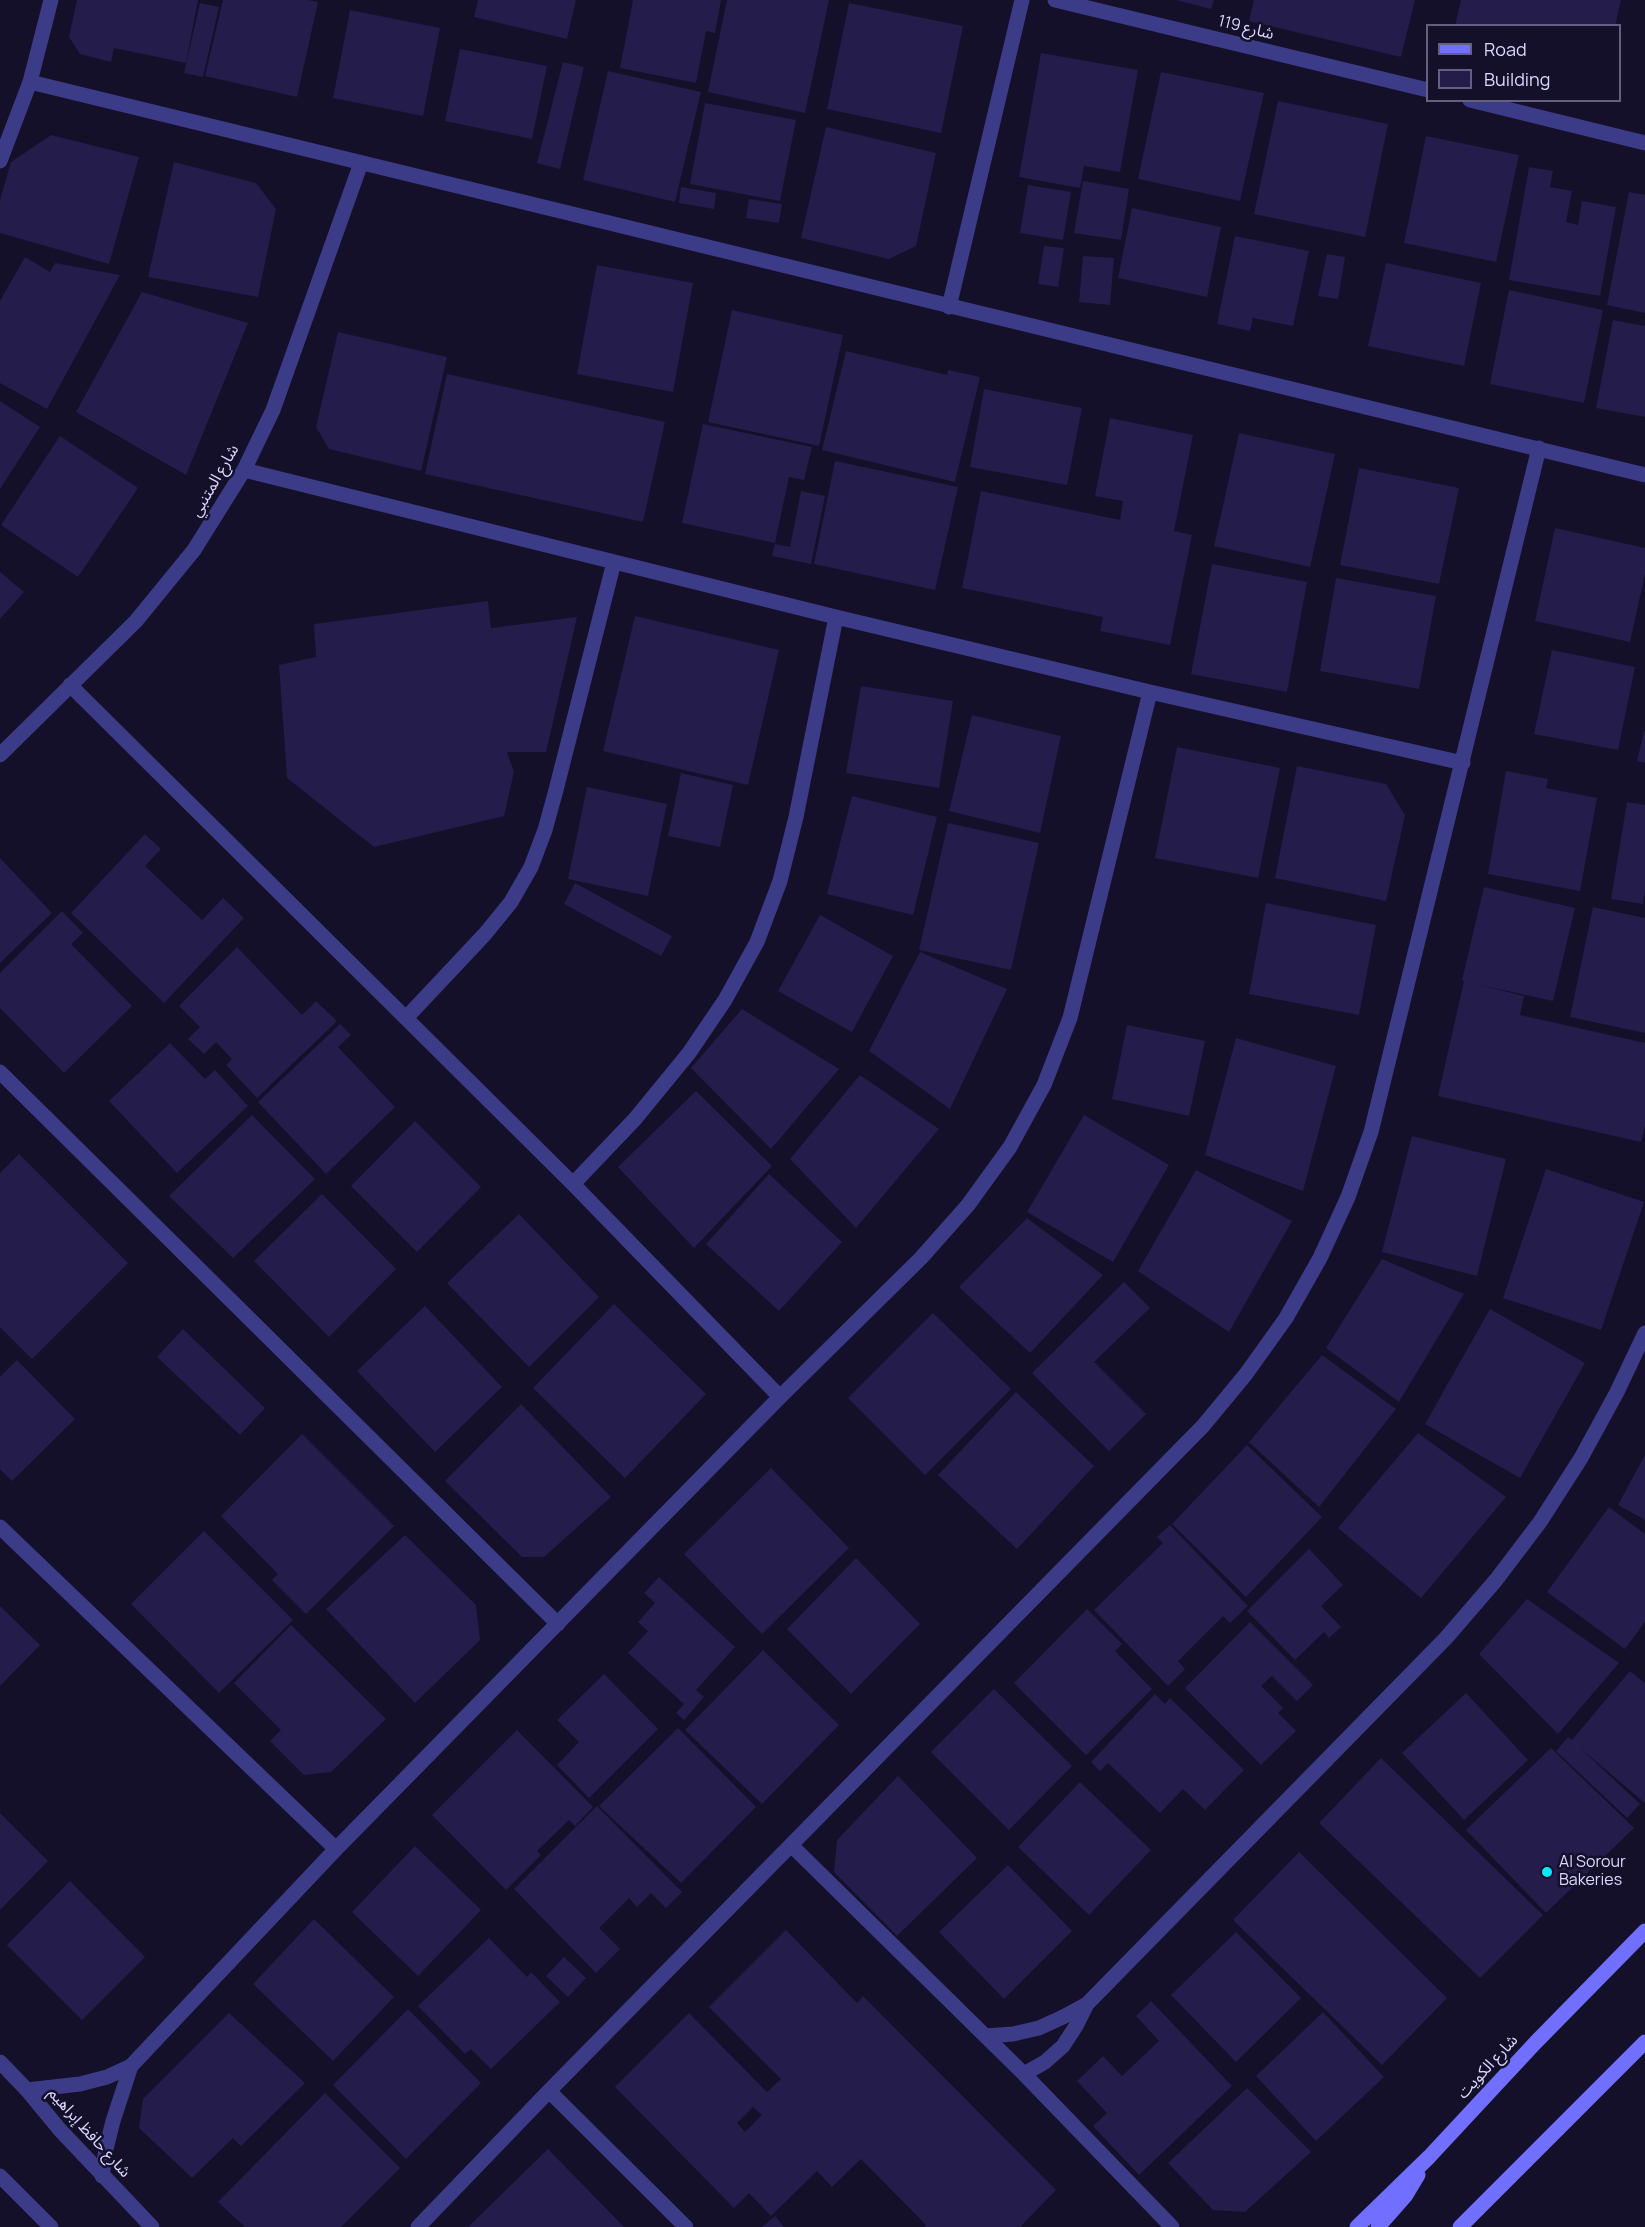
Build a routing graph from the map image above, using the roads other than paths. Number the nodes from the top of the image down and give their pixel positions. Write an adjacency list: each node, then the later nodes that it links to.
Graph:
1 (51, 0): 4 (street)
2 (1022, 0): 10 (street)
3 (1055, 0): 5 (street, شارع 119)
4 (30, 82): 8 (street); 9 (street)
5 (1426, 90)
6 (1478, 102): 7 (street)
7 (1645, 142)
8 (0, 161)
9 (361, 163): 10 (street); 12 (street, شارع المتنبي)
10 (949, 307): 11 (street)
11 (1539, 448): 13 (street); 19 (street)
12 (244, 470): 14 (street); 16 (street, شارع المتنبي)
13 (1645, 475)
14 (614, 562): 15 (street); 20 (street)
15 (836, 616): 17 (street); 22 (street)
16 (70, 685): 18 (street, شارع المتنبي); 20 (street)
17 (1150, 692): 19 (street); 24 (street)
18 (0, 755)
19 (1463, 763): 27 (street)
20 (406, 1018): 22 (street)
21 (0, 1072): 26 (street)
22 (573, 1184): 24 (street)
23 (1645, 1333): 30 (street)
24 (780, 1397): 26 (street)
25 (0, 1527): 28 (street)
26 (558, 1624): 28 (street)
27 (791, 1845): 31 (street); 37 (street)
28 (336, 1849): 34 (street)
29 (1645, 1931): 38 (main road, شارع الكويت)
30 (1087, 2004): 31 (street); 35 (street)
31 (986, 2036): 35 (street)
32 (1645, 2042): 48 (main road)
33 (0, 2062): 36 (street, شارع حافظ إبراهيم)
34 (131, 2066): 36 (street); 40 (street)
35 (1024, 2074): 45 (street)
36 (27, 2090): 40 (street, شارع حافظ إبراهيم)
37 (549, 2091): 43 (street); 44 (street)
38 (1429, 2157): 46 (main road, شارع الكويت); 47 (main road)
39 (0, 2176): 41 (street)
40 (102, 2176): 42 (street, شارع حافظ إبراهيم)
41 (51, 2227)
42 (152, 2227)
43 (418, 2227)
44 (686, 2227)
45 (1172, 2227)
46 (1357, 2227)
47 (1378, 2227)
48 (1460, 2227)

